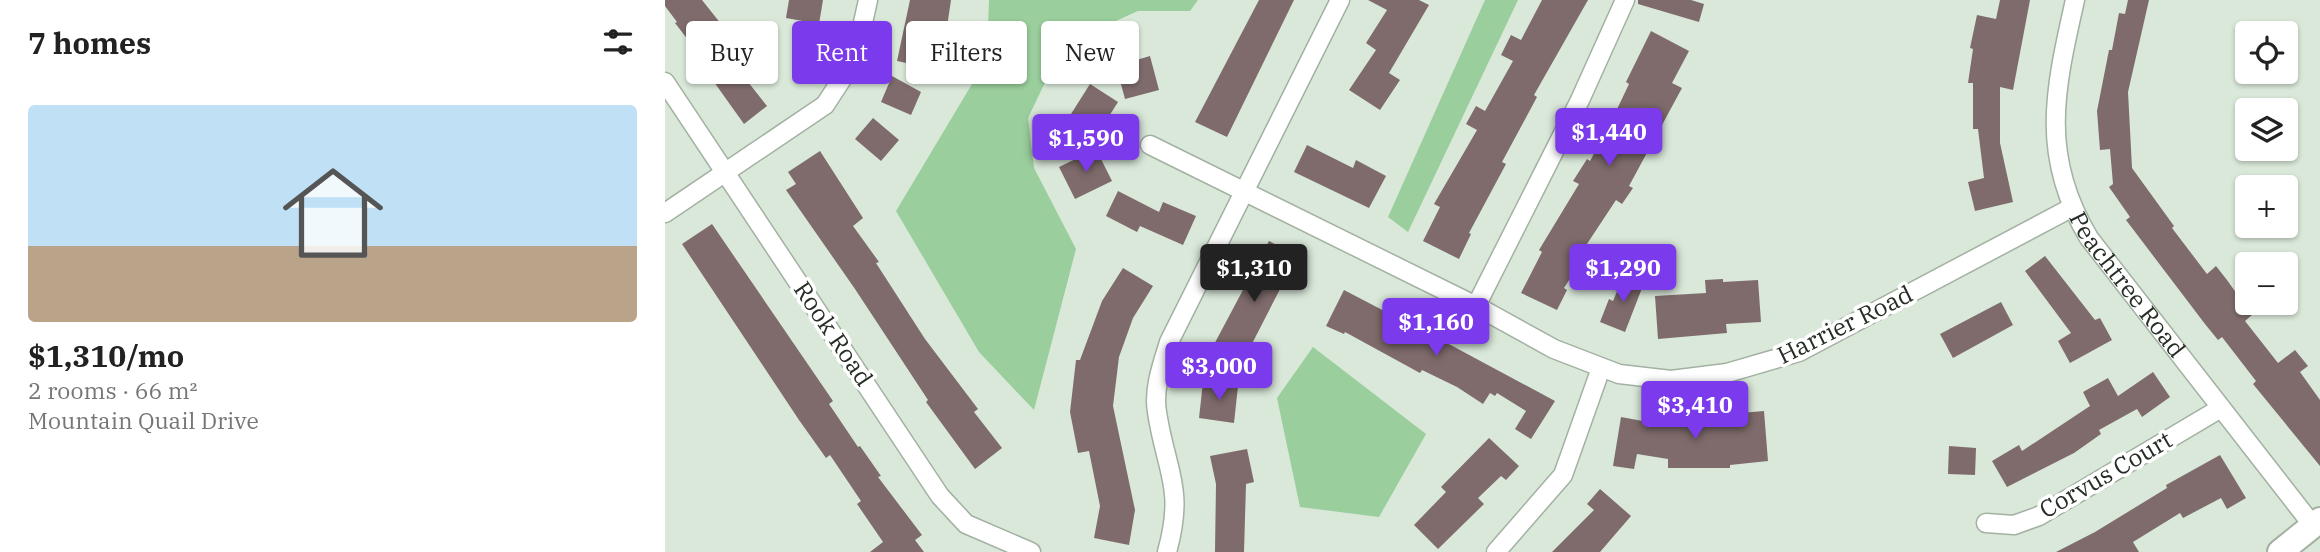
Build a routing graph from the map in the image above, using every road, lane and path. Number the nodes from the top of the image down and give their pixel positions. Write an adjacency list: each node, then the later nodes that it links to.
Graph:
1 (868, 0): 7 (street)
2 (1340, 0): 8 (street)
3 (1625, 0): 11 (street)
4 (2074, 0): 9 (street, Peachtree Road)
5 (665, 82): 7 (street, Rook Road)
6 (1150, 145): 8 (street, Harrier Road)
7 (726, 174): 10 (street); 16 (street, Rook Road)
8 (1243, 191): 11 (street, Harrier Road); 17 (street)
9 (2071, 208): 12 (street, Harrier Road); 13 (street, Peachtree Road)
10 (665, 213)
11 (1476, 306): 12 (street, Harrier Road)
12 (1601, 368): 18 (street)
13 (2221, 408): 14 (street, Corvus Court); 15 (street, Peachtree Road)
14 (1986, 523)
15 (2319, 527): 19 (main road)
16 (1031, 552)
17 (1167, 552)
18 (1496, 552)
19 (2280, 552)

